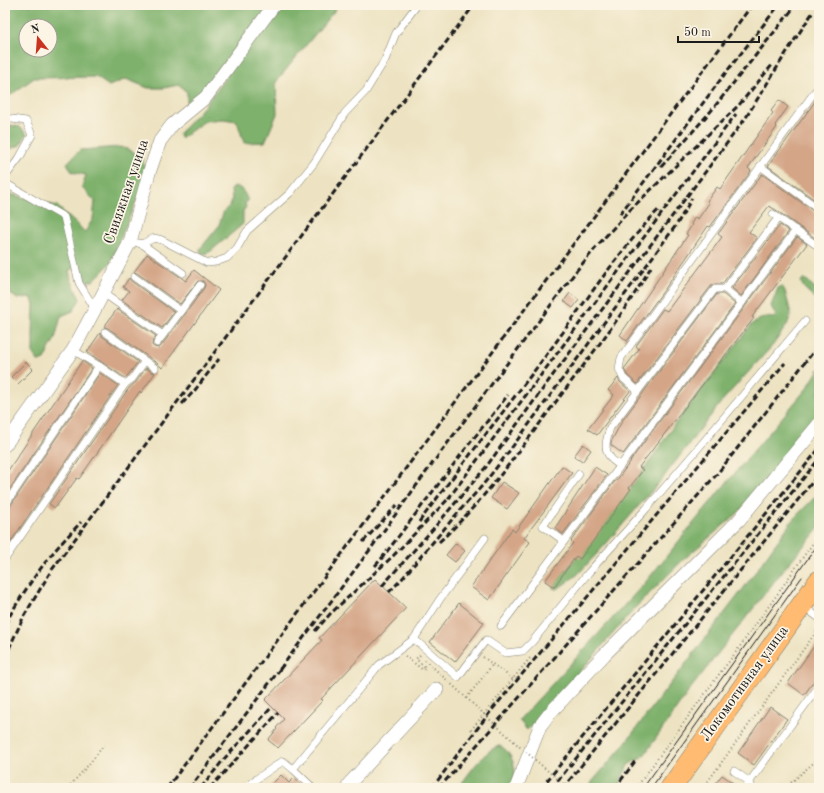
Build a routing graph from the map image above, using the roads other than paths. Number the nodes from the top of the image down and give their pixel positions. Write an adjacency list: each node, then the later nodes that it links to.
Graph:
1 (274, 5): 10 (street, Свияжная улица)
2 (417, 5): 10 (lane)
3 (819, 86): 5 (lane)
4 (5, 118): 6 (lane)
5 (760, 166): 8 (lane); 29 (lane)
6 (5, 177)
7 (5, 183): 18 (lane)
8 (819, 209)
9 (796, 230): 11 (lane); 15 (lane); 17 (lane)
10 (136, 243): 12 (lane); 16 (street, Свияжная улица)
11 (819, 247)
12 (183, 273)
13 (134, 277): 19 (lane)
14 (200, 285): 19 (lane)
15 (725, 289): 17 (lane); 29 (lane)
16 (103, 293): 18 (street, Свияжная улица); 22 (lane)
17 (742, 303): 32 (lane)
18 (95, 309): 24 (street, Свияжная улица)
19 (181, 311): 22 (lane)
20 (805, 321): 42 (lane)
21 (105, 332): 25 (lane)
22 (163, 336): 23 (lane)
23 (157, 343)
24 (73, 350): 26 (lane); 31 (street, Свияжная улица)
25 (145, 361): 27 (lane); 28 (lane)
26 (99, 366): 28 (lane); 34 (lane)
27 (155, 368)
28 (125, 384): 37 (lane)
29 (638, 390): 32 (lane)
30 (819, 424): 51 (street)
31 (5, 445)
32 (620, 466): 36 (lane)
33 (579, 474): 36 (lane)
34 (5, 505)
35 (485, 538): 42 (lane)
36 (564, 541): 41 (lane)
37 (5, 559)
38 (819, 581): 39 (main road, Локомотивная улица)
39 (802, 605): 40 (lane); 52 (main road, Локомотивная улица)
40 (819, 618)
41 (501, 626)
42 (414, 639): 45 (lane)
43 (437, 690): 50 (street)
44 (818, 690): 47 (lane)
45 (293, 769): 48 (lane); 49 (lane)
46 (734, 771): 47 (lane)
47 (749, 786)
48 (247, 788)
49 (311, 788)
50 (348, 788)
51 (516, 788)
52 (671, 788)

